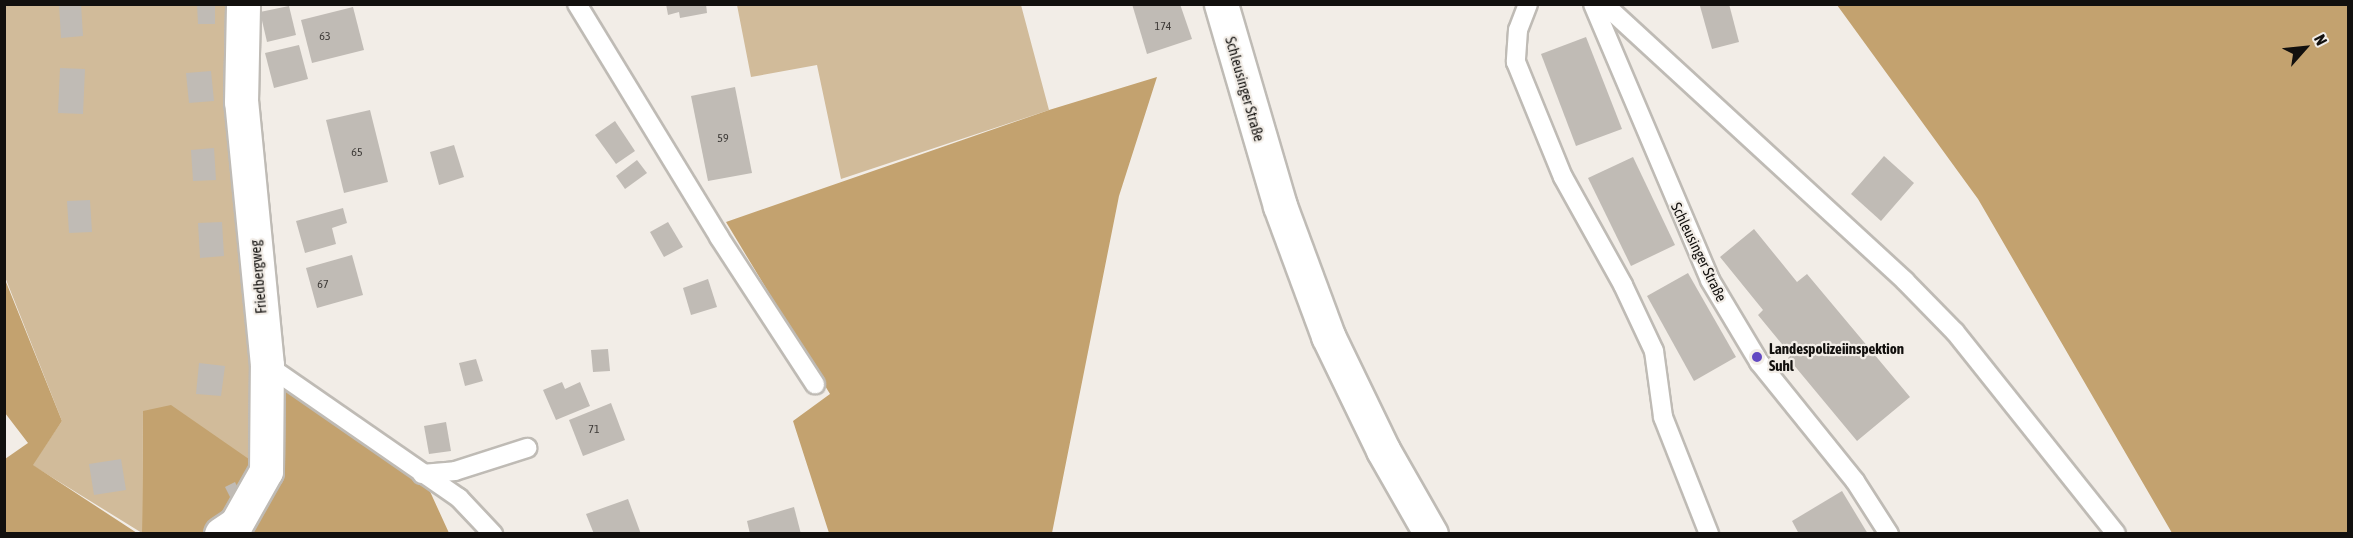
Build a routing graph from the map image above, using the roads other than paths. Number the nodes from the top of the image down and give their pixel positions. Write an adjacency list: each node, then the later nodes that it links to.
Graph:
1 (243, 4): 7 (main road, Friedbergweg)
2 (577, 4): 8 (lane)
3 (1221, 4): 13 (main road, Schleusinger Straße)
4 (1528, 4): 14 (lane)
5 (1593, 4): 15 (lane, Schleusinger Straße)
6 (1604, 4): 16 (lane)
7 (267, 365): 10 (lane); 11 (main road, Friedbergweg)
8 (815, 384)
9 (527, 448): 10 (lane)
10 (422, 474): 12 (lane)
11 (221, 534)
12 (493, 534)
13 (1431, 534)
14 (1709, 534)
15 (1888, 534)
16 (2116, 534)

